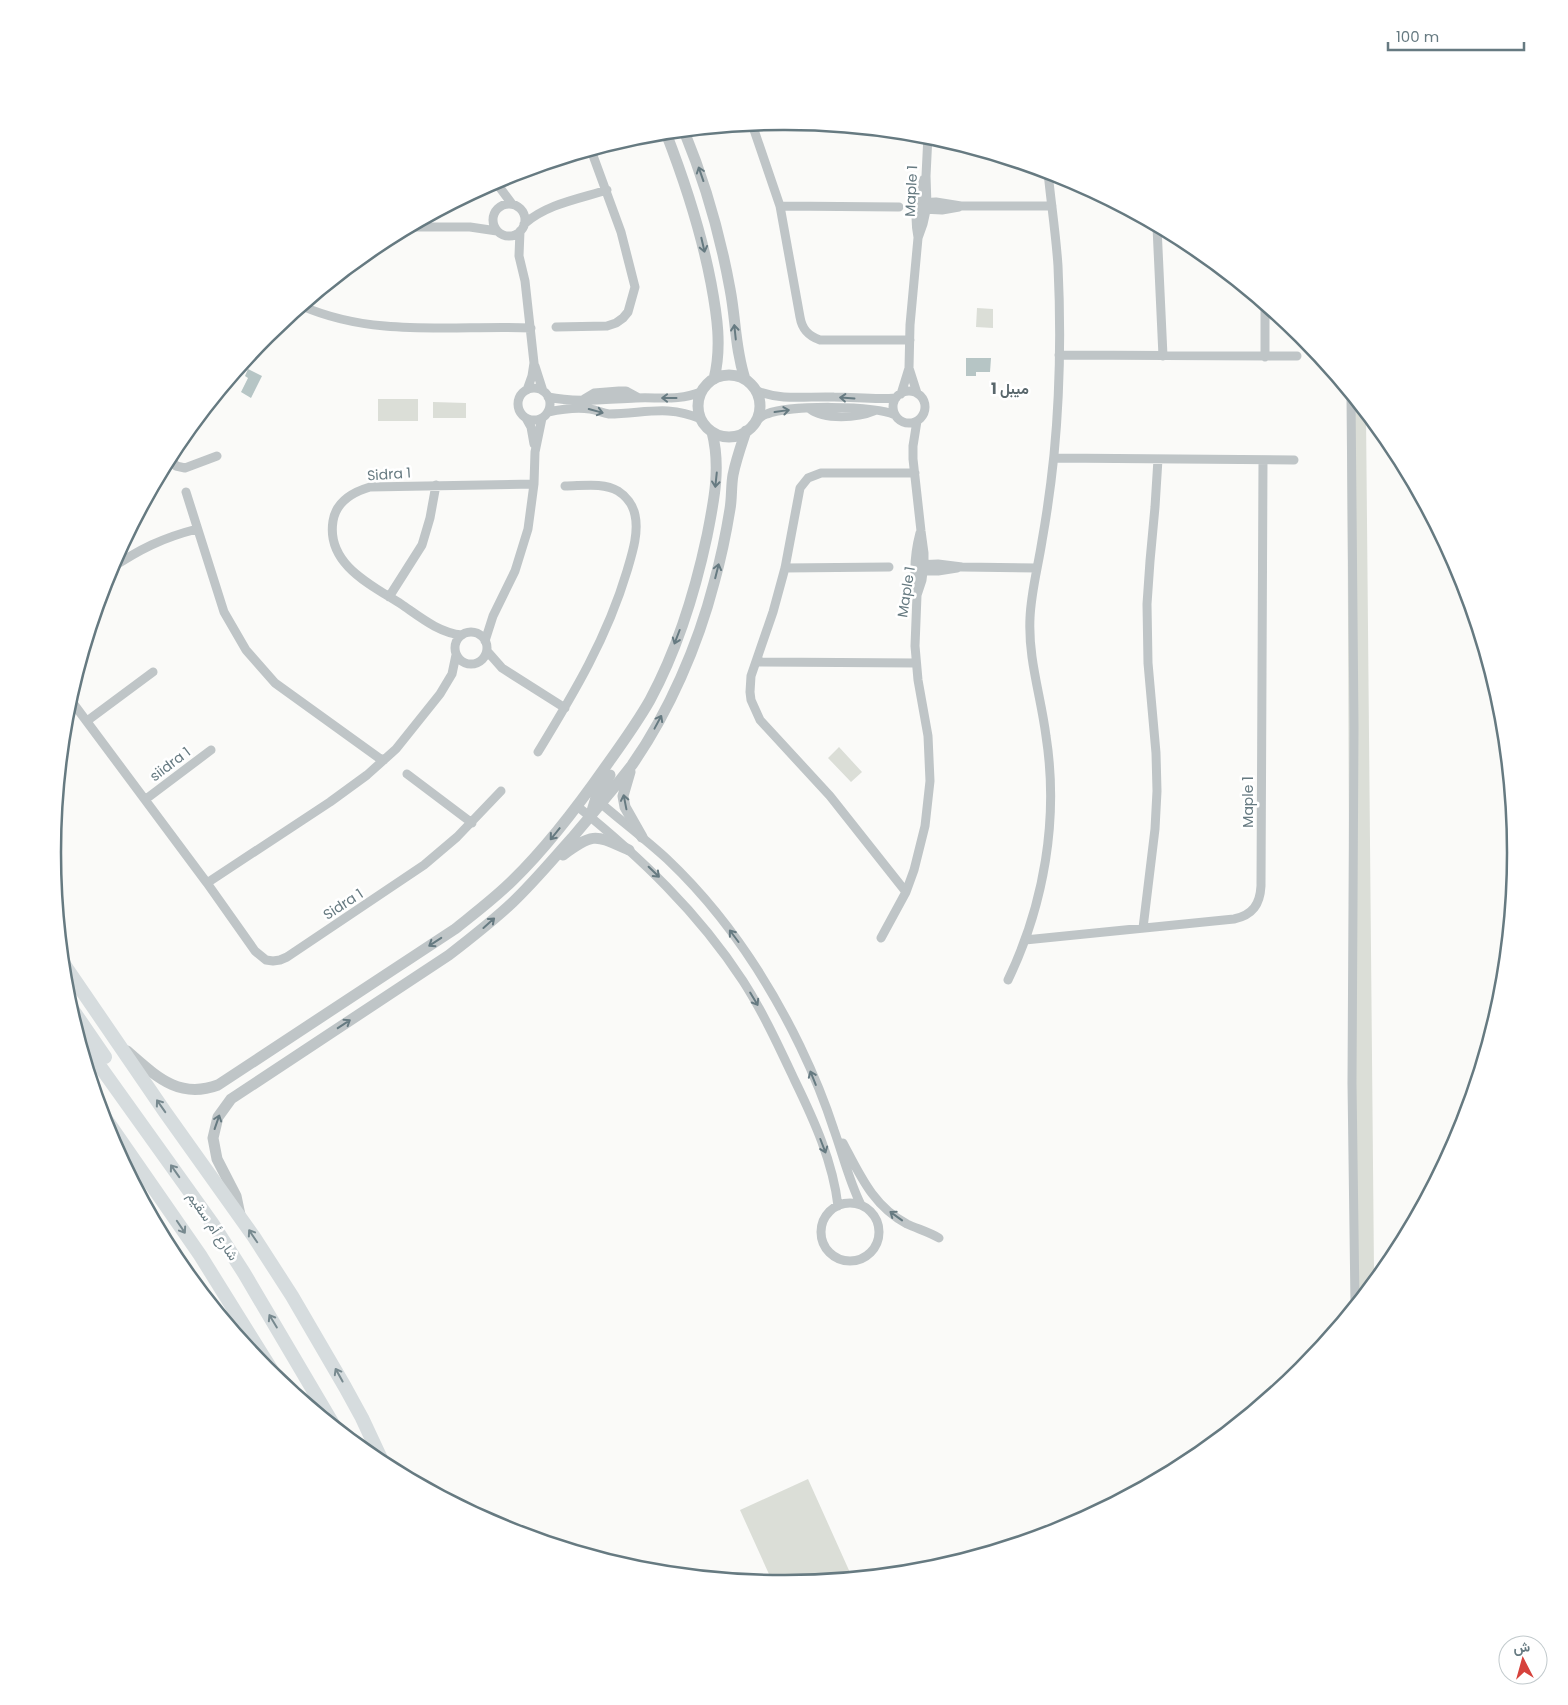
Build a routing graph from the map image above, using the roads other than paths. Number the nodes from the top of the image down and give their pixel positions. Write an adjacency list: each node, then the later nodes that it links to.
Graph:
1 (754, 131): 12 (street)
2 (686, 137): 38 (street, one-way to 2)
3 (668, 140): 37 (street, one-way to 37)
4 (928, 145): 6 (street, Maple 1)
5 (593, 155): 10 (street)
6 (926, 176): 13 (street); 14 (street, Maple 1)
7 (1049, 180): 15 (street)
8 (500, 188): 11 (street)
9 (495, 190): 18 (street)
10 (607, 190): 17 (street); 29 (street)
11 (516, 206): 17 (street); 18 (street); 21 (street)
12 (780, 206): 16 (street); 30 (street)
13 (917, 206): 14 (street); 24 (street)
14 (927, 206): 15 (street); 24 (street, Maple 1)
15 (1052, 206): 31 (street)
16 (899, 207)
17 (547, 208): 21 (street)
18 (495, 212): 20 (street); 22 (street)
19 (423, 227): 20 (street)
20 (463, 227): 22 (street)
21 (522, 228): 22 (street); 25 (street)
22 (499, 233): 25 (street)
23 (1157, 235): 32 (street)
24 (918, 238): 30 (street, Maple 1)
25 (518, 256): 28 (street)
26 (308, 308): 28 (street)
27 (1266, 314): 34 (street)
28 (531, 328): 35 (street)
29 (556, 328)
30 (910, 340): 36 (street, Maple 1)
31 (1059, 355): 32 (street); 57 (street)
32 (1163, 356): 34 (street)
33 (1297, 356): 34 (street)
34 (1265, 357)
35 (534, 363): 39 (street); 43 (street)
36 (909, 368): 42 (street); 44 (street)
37 (714, 379): 38 (street); 40 (street)
38 (746, 379): 41 (street)
39 (527, 390): 43 (street); 47 (street)
40 (701, 392): 43 (street, one-way to 43); 49 (street)
41 (757, 392): 44 (street, one-way to 41); 50 (street)
42 (917, 393): 44 (street); 51 (street)
43 (546, 394): 46 (street)
44 (898, 396): 48 (street)
45 (1352, 407): 120 (street)
46 (545, 415): 47 (street); 49 (street, one-way to 49); 55 (street)
47 (526, 418): 55 (street)
48 (898, 418): 50 (street, one-way to 48); 51 (street); 54 (street)
49 (701, 419): 52 (street)
50 (757, 420): 53 (street)
51 (917, 421): 54 (street, Maple 1)
52 (712, 432): 53 (street); 95 (street, one-way to 95)
53 (746, 432): 92 (street, one-way to 53)
54 (913, 446): 62 (street, Maple 1)
55 (535, 452): 63 (street)
56 (217, 456): 61 (street)
57 (1054, 458): 58 (street); 72 (street)
58 (1158, 459): 59 (street); 105 (street)
59 (1264, 460): 60 (street); 105 (street, Maple 1)
60 (1294, 460)
61 (175, 465)
62 (915, 473): 70 (street); 71 (street, Maple 1)
63 (534, 484): 64 (street, Sidra 1); 74 (street)
64 (436, 485): 73 (street); 73 (street, Sidra 1)
65 (565, 486): 87 (street)
66 (186, 492): 67 (street)
67 (197, 529): 68 (street); 91 (street)
68 (123, 561)
69 (889, 567): 70 (street)
70 (785, 568): 80 (street)
71 (919, 568): 72 (street); 82 (street, Maple 1)
72 (1037, 568): 107 (street)
73 (389, 597): 75 (street, Sidra 1)
74 (492, 616): 76 (street); 77 (street)
75 (439, 629): 76 (street); 78 (street)
76 (467, 634): 77 (street); 78 (street)
77 (485, 641): 79 (street)
78 (455, 651): 81 (street); 85 (street)
79 (486, 651): 81 (street); 83 (street)
80 (757, 662): 82 (street); 104 (street)
81 (476, 663): 83 (street); 85 (street)
82 (916, 663): 104 (street, Maple 1)
83 (502, 668): 87 (street)
84 (153, 672): 88 (street)
85 (450, 680): 91 (street)
86 (76, 706): 88 (street, Sidra 1)
87 (565, 708): 90 (street)
88 (87, 721): 96 (street, Sidra 1)
89 (212, 750): 96 (street, siidra 1)
90 (538, 752)
91 (384, 760): 103 (street)
92 (633, 764): 95 (street); 100 (street, one-way to 92)
93 (407, 774): 99 (street)
94 (501, 791): 99 (street, Sidra 1)
95 (595, 798): 97 (street); 98 (street); 100 (street)
96 (146, 799): 103 (street, Sidra 1)
97 (577, 806): 98 (street); 111 (street, one-way to 111)
98 (590, 817): 101 (street); 102 (street)
99 (472, 823): 103 (street, Sidra 1)
100 (642, 837): 113 (street, one-way to 100)
101 (630, 850): 102 (street); 117 (street, one-way to 117)
102 (544, 870): 118 (street, one-way to 102)
103 (207, 883)
104 (906, 892): 106 (street, Maple 1)
105 (1143, 928): 107 (street, Maple 1)
106 (881, 938)
107 (1025, 940): 109 (street)
108 (72, 976): 111 (main road)
109 (1008, 980)
110 (82, 1023): 114 (main road)
111 (118, 1044): 118 (main road, one-way to 111)
112 (90, 1052): 114 (main road, شارع أم سقيم)
113 (834, 1128): 116 (street); 119 (street, one-way to 113)
114 (146, 1129): 122 (main road, شارع أم سقيم, one-way to 114)
115 (124, 1146): 121 (main road, شارع أم سقيم, one-way to 121)
116 (861, 1205): 117 (street); 117 (street)
117 (838, 1206)
118 (240, 1217): 123 (main road, one-way to 118)
119 (939, 1238)
120 (1355, 1295)
121 (257, 1346)
122 (325, 1411)
123 (362, 1418): 124 (main road); 125 (main road)
124 (377, 1449)
125 (382, 1453)

